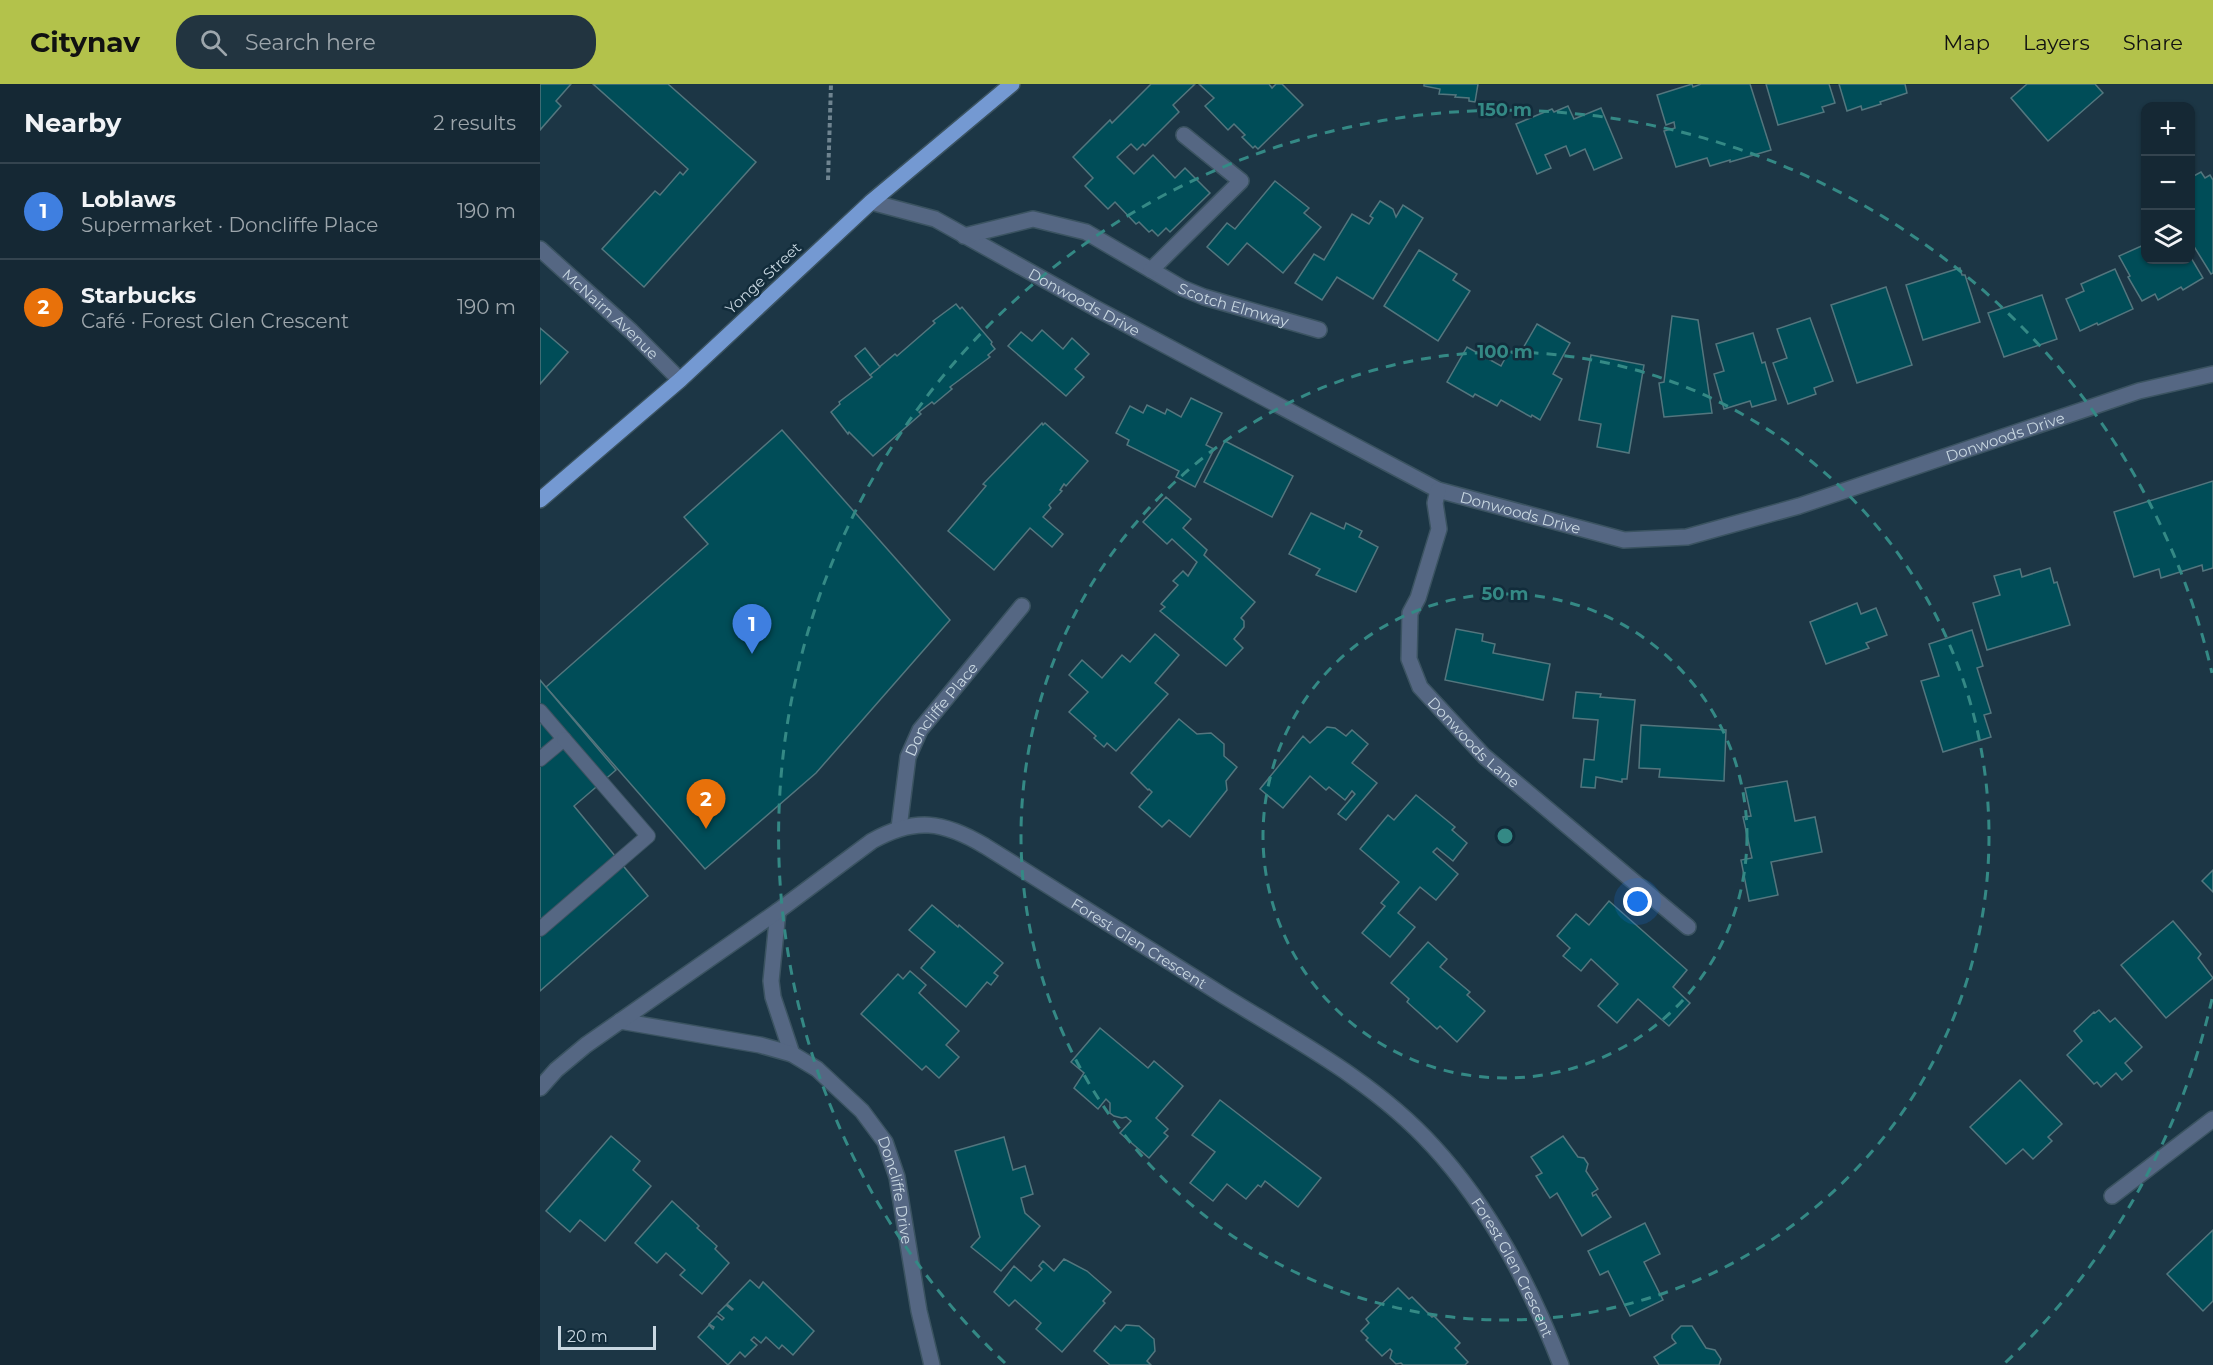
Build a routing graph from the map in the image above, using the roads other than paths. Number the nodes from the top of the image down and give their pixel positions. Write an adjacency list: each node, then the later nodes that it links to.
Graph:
1 (1012, 84): 3 (main road, Yonge Street)
2 (1184, 135): 6 (street)
3 (871, 202): 4 (street, Donwoods Drive); 9 (main road, Yonge Street)
4 (964, 236): 6 (street, Scotch Elmway); 10 (street, Donwoods Drive)
5 (540, 249): 9 (street, McNairn Avenue)
6 (1151, 270): 7 (street, Scotch Elmway)
7 (1319, 330)
8 (2213, 374): 10 (street, Donwoods Drive)
9 (680, 380): 11 (main road, Yonge Street)
10 (1438, 490): 18 (street, Donwoods Lane)
11 (540, 500)
12 (1022, 606): 16 (street, Doncliffe Place)
13 (540, 711): 14 (lane)
14 (564, 739): 15 (lane); 19 (lane)
15 (540, 759)
16 (899, 828): 17 (street, Forest Glen Crescent); 26 (street, Forest Glen Crescent)
17 (778, 911): 20 (street, Forest Glen Crescent); 21 (street)
18 (1688, 927)
19 (540, 928)
20 (620, 1021): 21 (street, Doncliffe Drive); 22 (street)
21 (792, 1054): 25 (street, Doncliffe Drive)
22 (540, 1088)
23 (2213, 1119): 24 (street)
24 (2112, 1196)
25 (932, 1365)
26 (1561, 1365)

